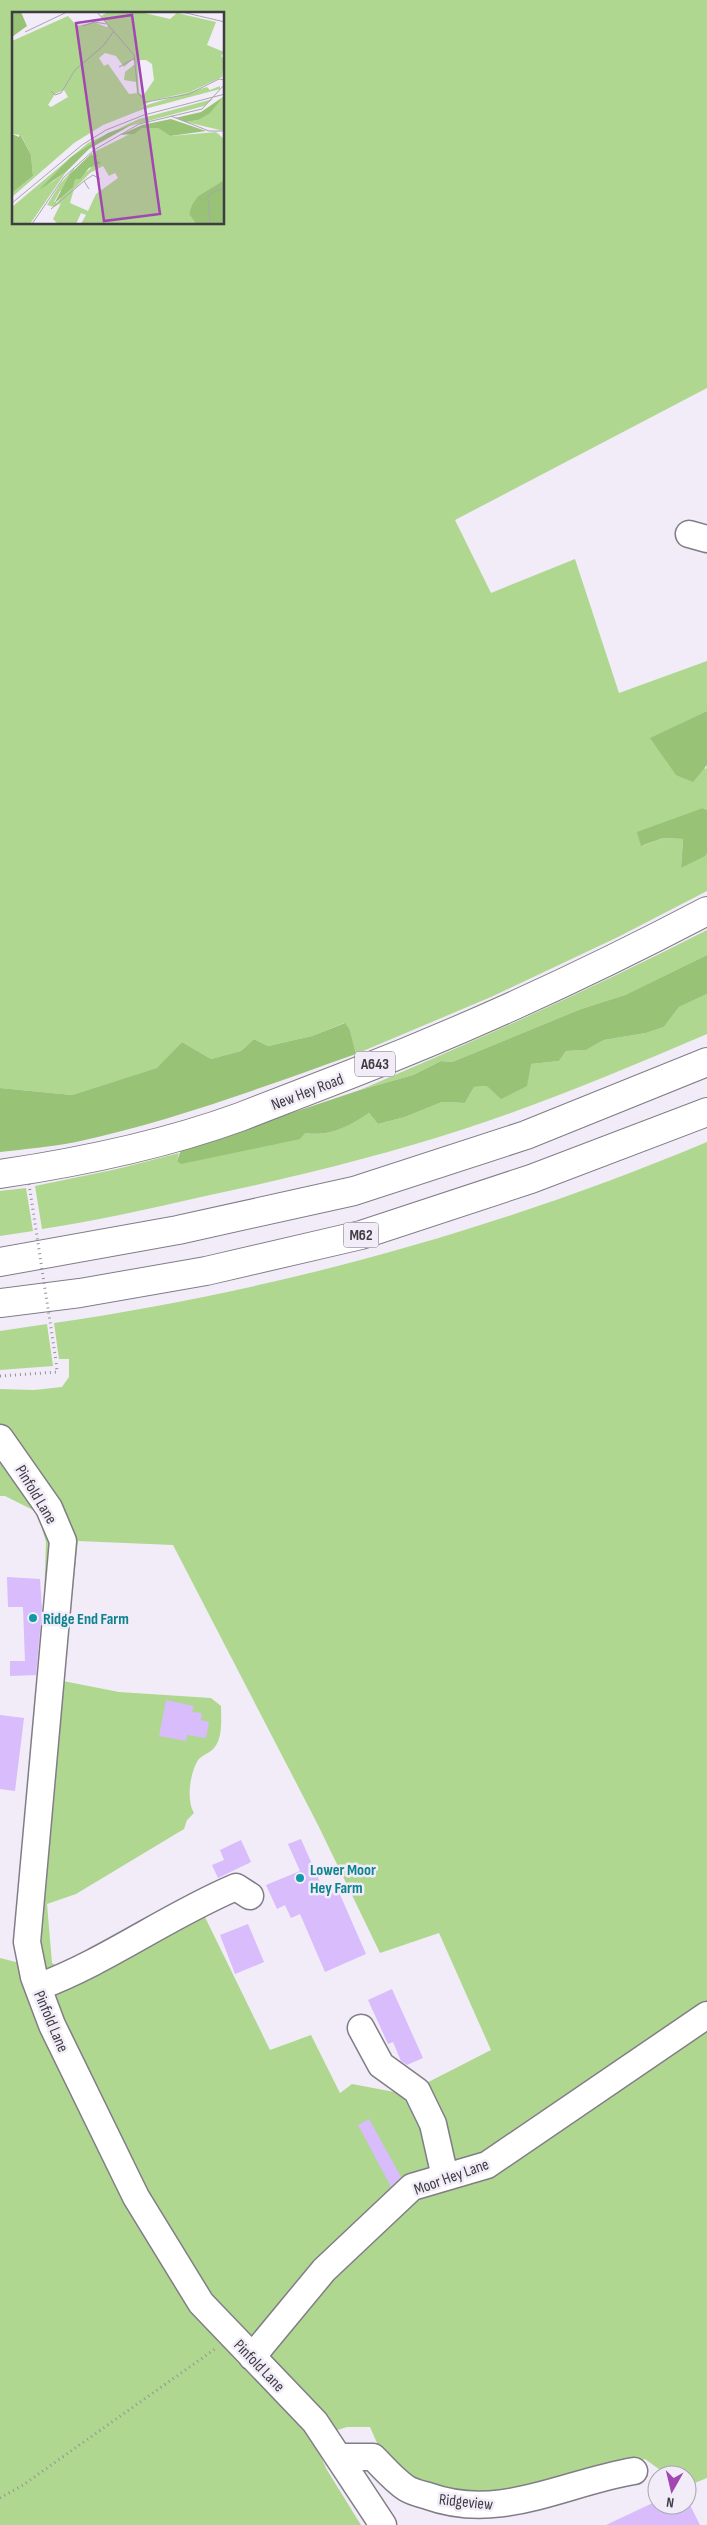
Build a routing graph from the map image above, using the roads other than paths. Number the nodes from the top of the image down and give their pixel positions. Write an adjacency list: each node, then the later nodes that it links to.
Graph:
1 (707, 911): 4 (main road, New Hey Road / A643)
2 (707, 1062): 5 (main road)
3 (707, 1112): 6 (main road, M62)
4 (0, 1174)
5 (0, 1262)
6 (0, 1302)
7 (0, 1438): 9 (street, Pinfold Lane)
8 (250, 1896): 9 (street)
9 (38, 1987): 13 (street, Pinfold Lane)
10 (707, 2015): 12 (street, Moor Hey Lane)
11 (361, 2028): 12 (street)
12 (445, 2177): 13 (street, Moor Hey Lane)
13 (243, 2348): 14 (street, Pinfold Lane)
14 (338, 2457): 15 (street, Ridgeview); 16 (street, Pinfold Lane)
15 (634, 2471)
16 (383, 2525)

